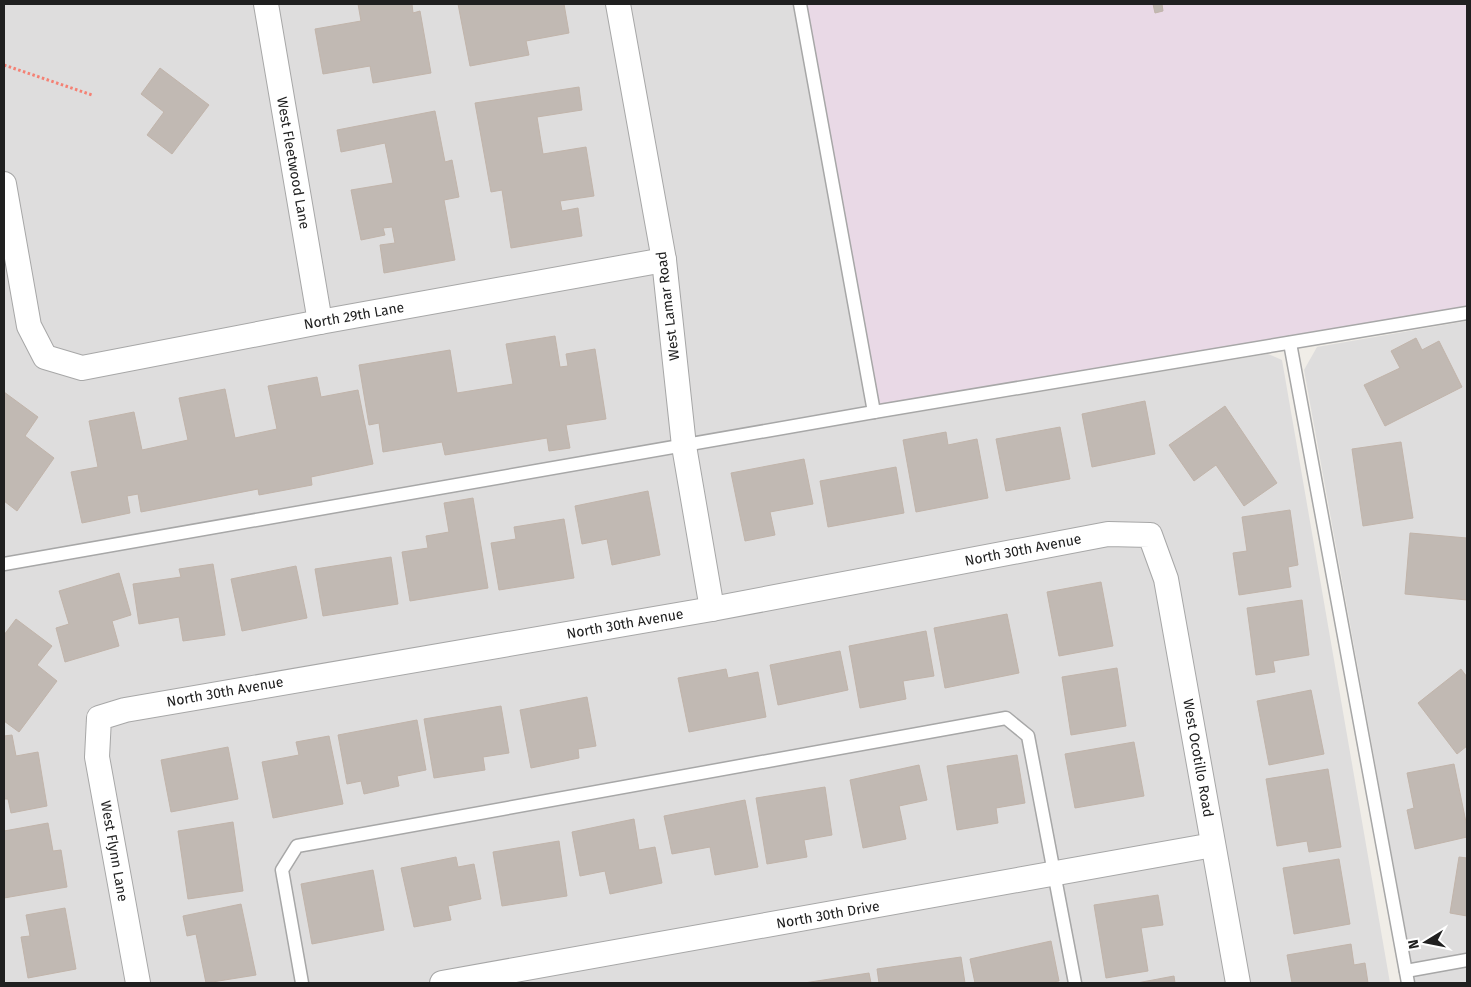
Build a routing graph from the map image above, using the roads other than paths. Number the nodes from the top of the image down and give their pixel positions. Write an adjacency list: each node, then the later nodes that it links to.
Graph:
1 (266, 4): 7 (street, West Fleetwood Lane)
2 (618, 4): 5 (street, West Lamar Road)
3 (800, 4): 9 (lane)
4 (4, 184): 7 (street, North 29th Lane)
5 (664, 260): 7 (street, North 29th Lane); 10 (street, West Lamar Road)
6 (1467, 313): 8 (lane)
7 (320, 322)
8 (1290, 342): 9 (lane); 18 (lane)
9 (874, 412): 10 (lane)
10 (684, 446): 12 (lane); 13 (street, West Lamar Road)
11 (1150, 535): 13 (street, North 30th Avenue); 15 (street, West Ocotillo Road)
12 (4, 564)
13 (712, 609): 14 (street, North 30th Avenue)
14 (99, 718): 19 (street, West Flynn Lane)
15 (1213, 846): 16 (street, North 30th Drive); 23 (street, West Ocotillo Road)
16 (1054, 874): 20 (lane); 21 (street, North 30th Drive); 22 (lane)
17 (1467, 960): 18 (lane)
18 (1407, 977)
19 (138, 983)
20 (302, 983)
21 (442, 983)
22 (1075, 983)
23 (1238, 983)

